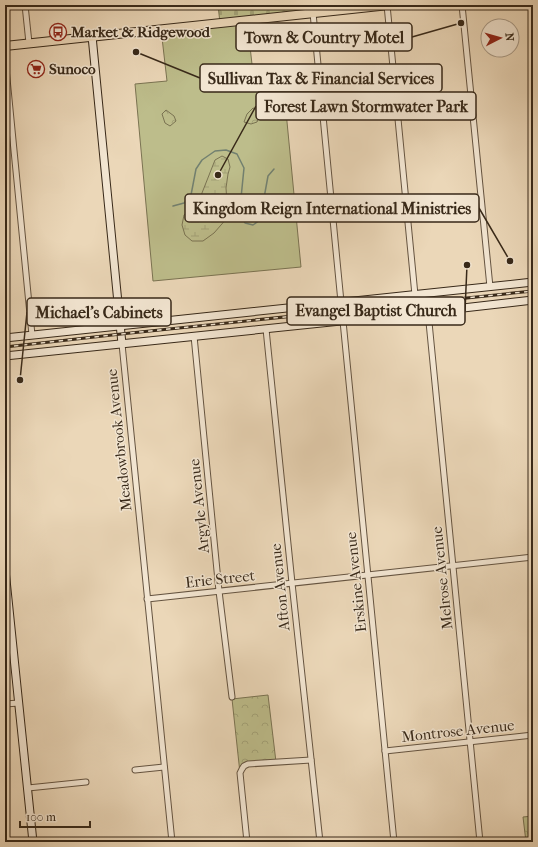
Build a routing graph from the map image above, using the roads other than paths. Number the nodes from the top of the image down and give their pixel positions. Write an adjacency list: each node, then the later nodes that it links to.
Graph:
1 (25, 5): 6 (street)
2 (388, 5): 4 (main road); 11 (street)
3 (462, 5): 10 (street)
4 (313, 13): 5 (main road); 13 (street)
5 (92, 36): 6 (main road); 16 (street, Meadowbrook Avenue)
6 (29, 43): 7 (main road)
7 (5, 46)
8 (5, 58): 18 (street)
9 (533, 282): 10 (street)
10 (490, 287): 11 (street)
11 (415, 294): 13 (street)
12 (533, 300): 14 (street)
13 (341, 302): 16 (street)
14 (428, 312): 15 (street); 24 (street, Melrose Avenue)
15 (343, 321): 17 (street); 26 (street, Erskine Avenue)
16 (120, 326): 18 (street); 21 (street, Meadowbrook Avenue)
17 (266, 329): 19 (street); 27 (street, Afton Avenue)
18 (32, 335): 20 (street)
19 (194, 336): 21 (street); 28 (street, Argyle Avenue)
20 (5, 338)
21 (122, 344): 22 (street); 29 (street, Meadowbrook Avenue)
22 (5, 356)
23 (533, 557): 24 (street, Erie Street)
24 (453, 566): 26 (street, Erie Street); 34 (street, Melrose Avenue)
25 (5, 570): 31 (street)
26 (368, 575): 27 (street, Erie Street); 35 (street, Erskine Avenue)
27 (292, 583): 28 (street, Erie Street); 36 (street, Afton Avenue)
28 (219, 591): 29 (street, Erie Street); 30 (street, Argyle Avenue)
29 (147, 598): 37 (street, Meadowbrook Avenue)
30 (232, 697)
31 (19, 703): 32 (street); 40 (street)
32 (5, 704)
33 (533, 736): 34 (street, Montrose Avenue)
34 (470, 743): 35 (street, Montrose Avenue); 46 (street, Melrose Avenue)
35 (385, 751): 45 (street, Erskine Avenue)
36 (311, 760): 43 (street); 44 (street, Afton Avenue)
37 (164, 766): 38 (street); 42 (street, Meadowbrook Avenue)
38 (135, 770)
39 (86, 782): 40 (street)
40 (28, 788): 41 (street)
41 (33, 842)
42 (172, 842)
43 (247, 842)
44 (320, 842)
45 (394, 842)
46 (480, 842)

